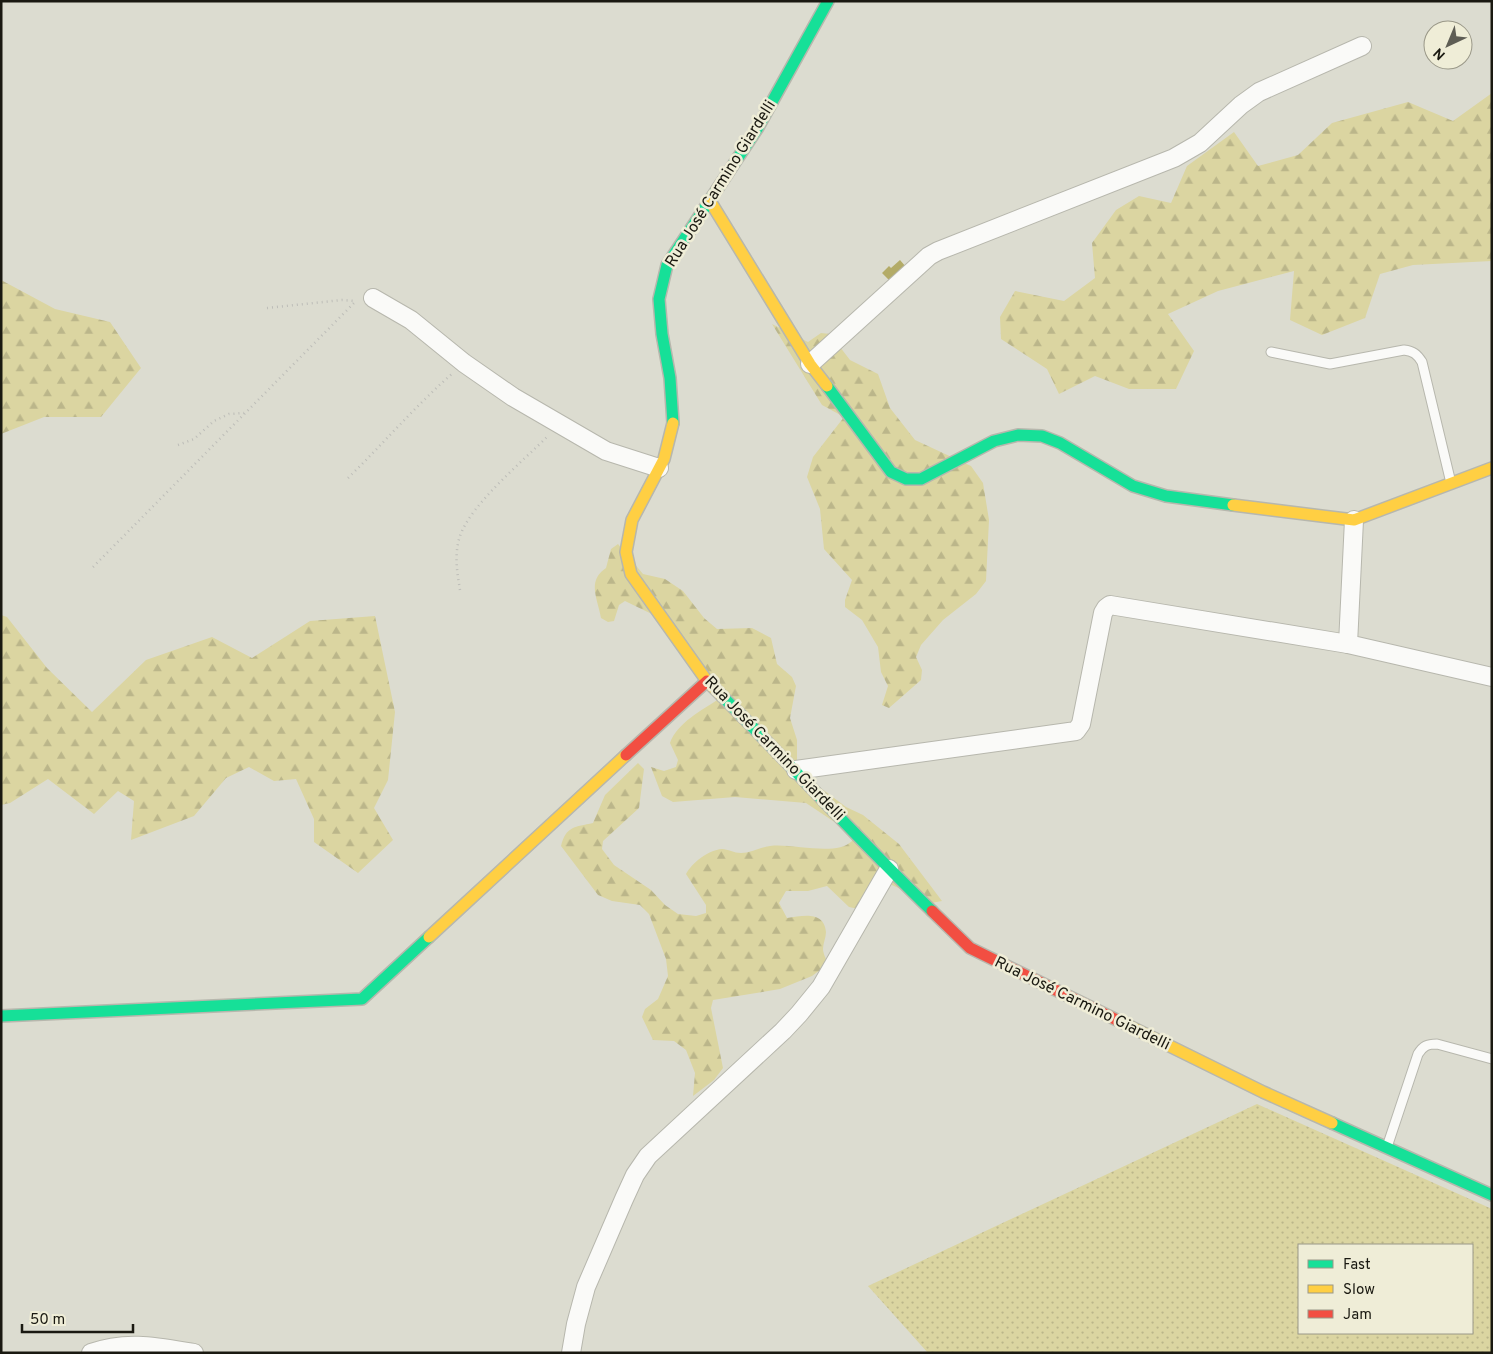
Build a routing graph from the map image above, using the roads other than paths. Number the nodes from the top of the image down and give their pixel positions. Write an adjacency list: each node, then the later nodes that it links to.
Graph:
1 (828, 1): 3 (street, Rua José Carmino Giardelli)
2 (1362, 46): 6 (street)
3 (710, 201): 6 (street); 7 (street, Rua José Carmino Giardelli)
4 (364, 300): 7 (street)
5 (1271, 352): 9 (lane)
6 (810, 364): 10 (street)
7 (659, 468): 13 (street, Rua José Carmino Giardelli)
8 (1492, 468): 9 (street)
9 (1451, 483): 10 (street)
10 (1354, 520): 11 (street)
11 (1348, 644): 12 (street); 14 (street)
12 (1492, 677)
13 (707, 682): 14 (street, Rua José Carmino Giardelli); 16 (street)
14 (796, 770): 15 (street, Rua José Carmino Giardelli)
15 (889, 869): 18 (street, Rua José Carmino Giardelli); 22 (street)
16 (1, 1016)
17 (1492, 1059): 18 (lane)
18 (1387, 1147): 19 (street, Rua José Carmino Giardelli)
19 (1492, 1195)
20 (91, 1353): 21 (street)
21 (194, 1353)
22 (571, 1353)

